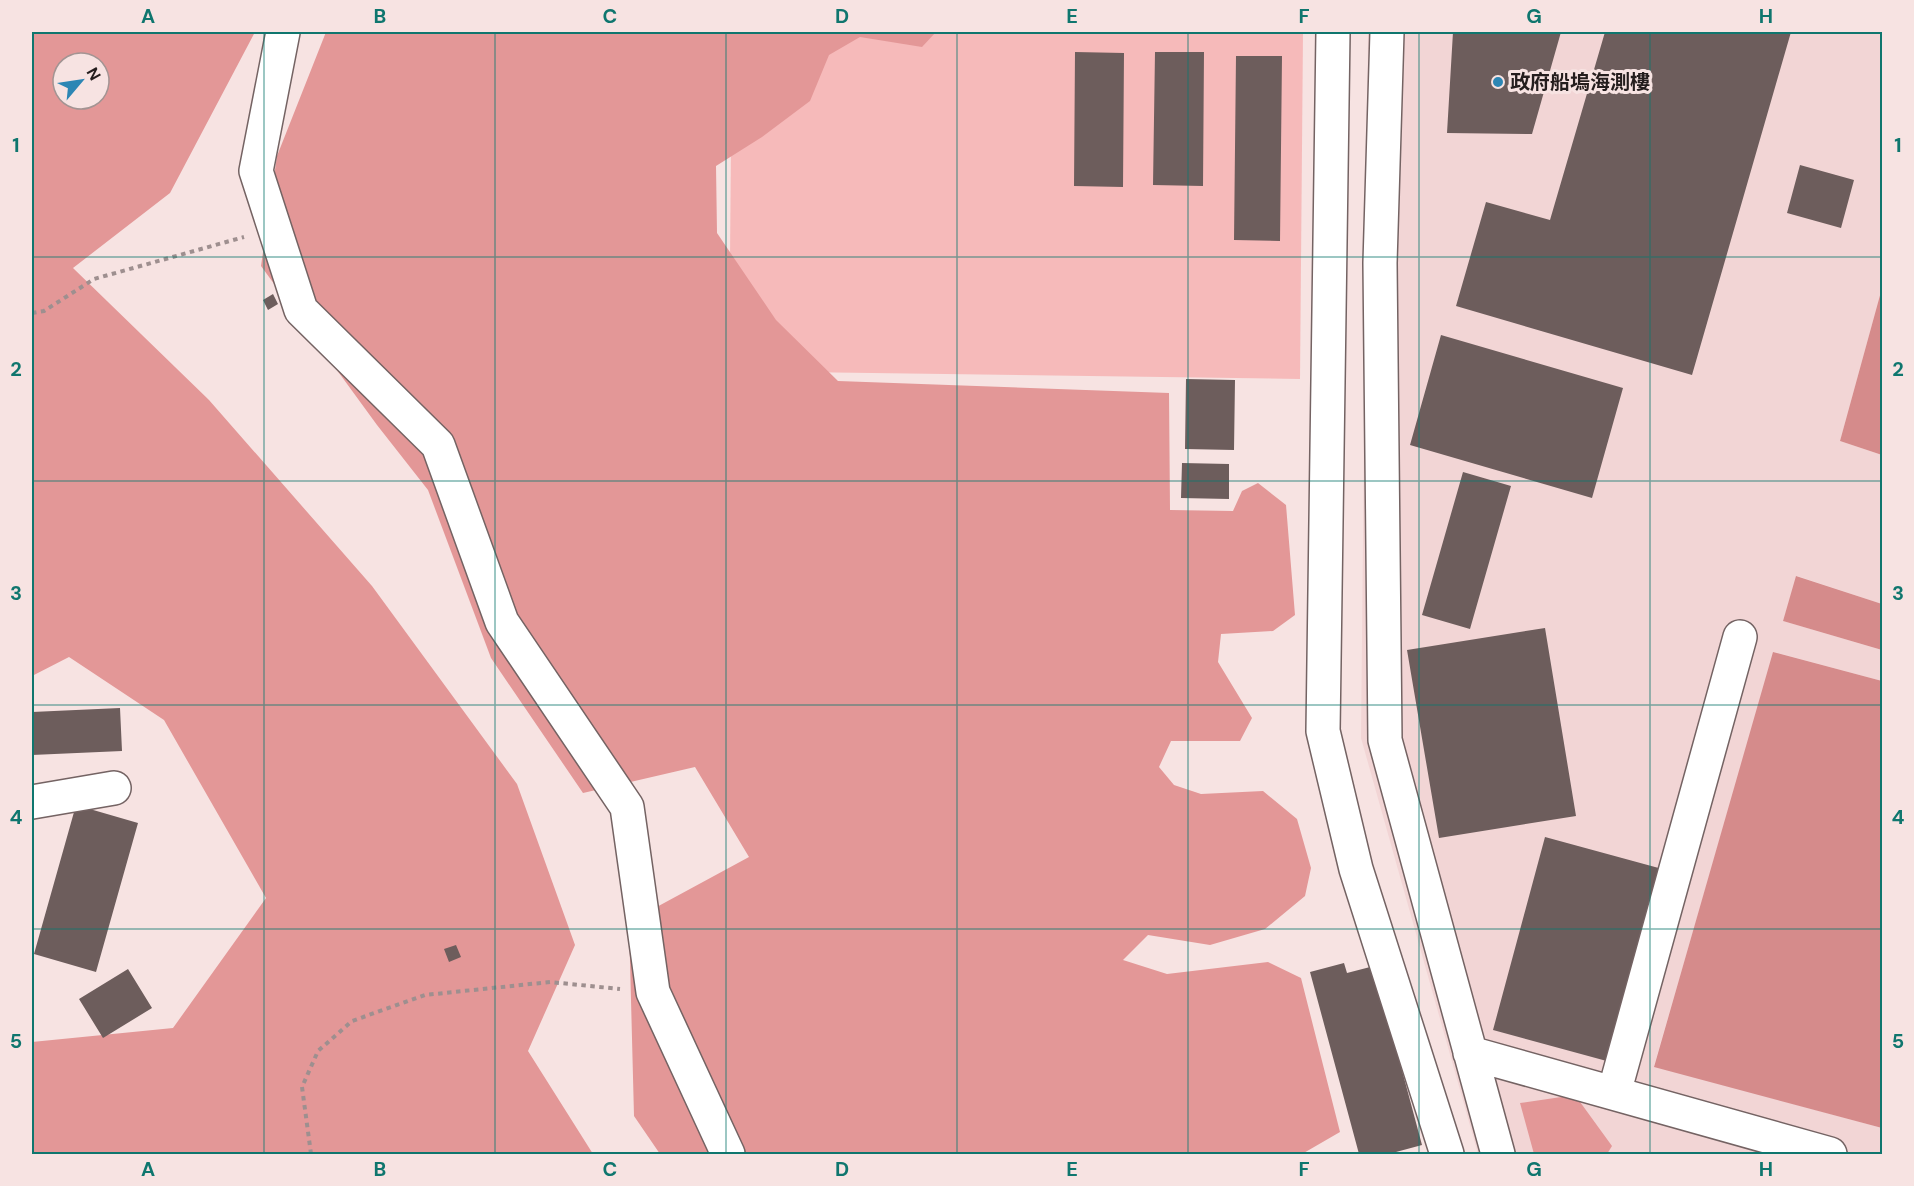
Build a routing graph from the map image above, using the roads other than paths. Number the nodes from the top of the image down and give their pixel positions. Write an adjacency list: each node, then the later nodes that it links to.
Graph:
1 (283, 32): 9 (lane)
2 (1333, 32): 10 (lane)
3 (1387, 32): 7 (lane)
4 (1740, 637): 8 (lane)
5 (114, 788): 6 (lane)
6 (32, 802)
7 (1470, 1053): 8 (lane); 11 (lane)
8 (1614, 1093): 12 (lane)
9 (728, 1155)
10 (1447, 1155)
11 (1498, 1155)
12 (1830, 1155)

